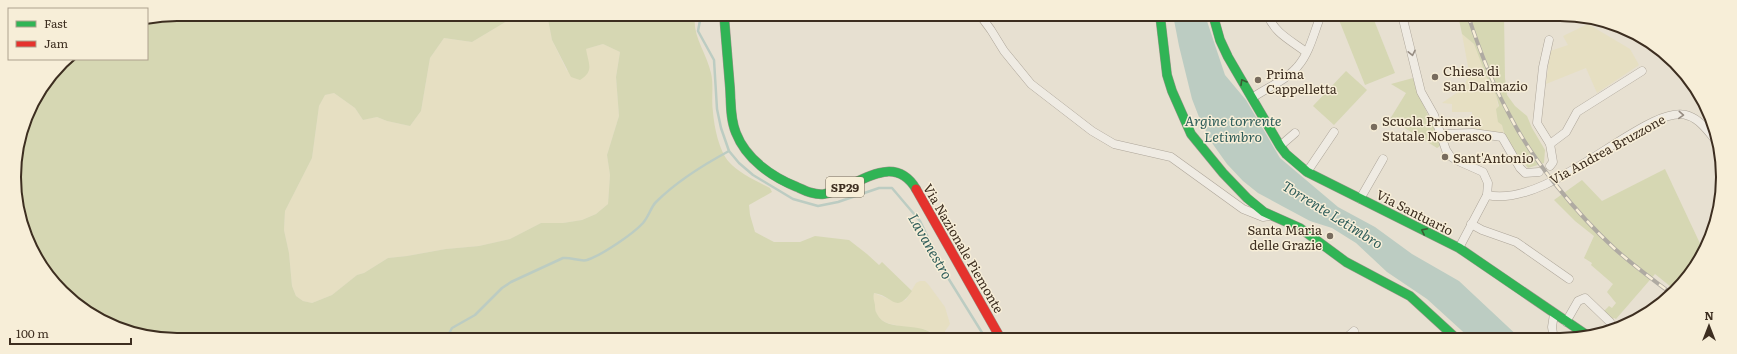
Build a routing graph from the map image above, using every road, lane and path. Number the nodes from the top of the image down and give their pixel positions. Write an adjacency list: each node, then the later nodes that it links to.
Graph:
1 (725, 21): 32 (main road, Via Nazionale Piemonte / SP29)
2 (985, 21): 24 (street)
3 (1161, 21): 24 (main road)
4 (1215, 21): 11 (main road, Via Santuario, one-way to 4)
5 (1270, 21): 9 (street)
6 (1319, 21): 9 (street)
7 (1403, 21): 14 (street, one-way to 14)
8 (1549, 40): 16 (street)
9 (1306, 52): 11 (street)
10 (1642, 71): 16 (street)
11 (1252, 98): 17 (main road, Via Santuario)
12 (1334, 132): 20 (street)
13 (1295, 133): 17 (street)
14 (1440, 134): 21 (street); 22 (street)
15 (1710, 135): 22 (street, Via Andrea Bruzzone, one-way to 15)
16 (1550, 144): 19 (street)
17 (1280, 146): 20 (main road, Via Santuario)
18 (1383, 159): 23 (street, Via Santuario)
19 (1550, 166)
20 (1307, 172): 23 (main road, Via Santuario)
21 (1539, 172)
22 (1487, 195): 25 (street)
23 (1360, 198): 26 (main road, Via Santuario, one-way to 23)
24 (1270, 216): 33 (main road)
25 (1471, 224): 26 (street); 27 (street)
26 (1459, 248): 28 (main road, Via Santuario)
27 (1569, 279)
28 (1554, 314): 29 (main road, Via Santuario); 34 (street)
29 (1566, 322): 30 (street); 31 (main road, Via Santuario)
30 (1610, 322)
31 (1581, 332)
32 (998, 333)
33 (1450, 333)
34 (1553, 333)

